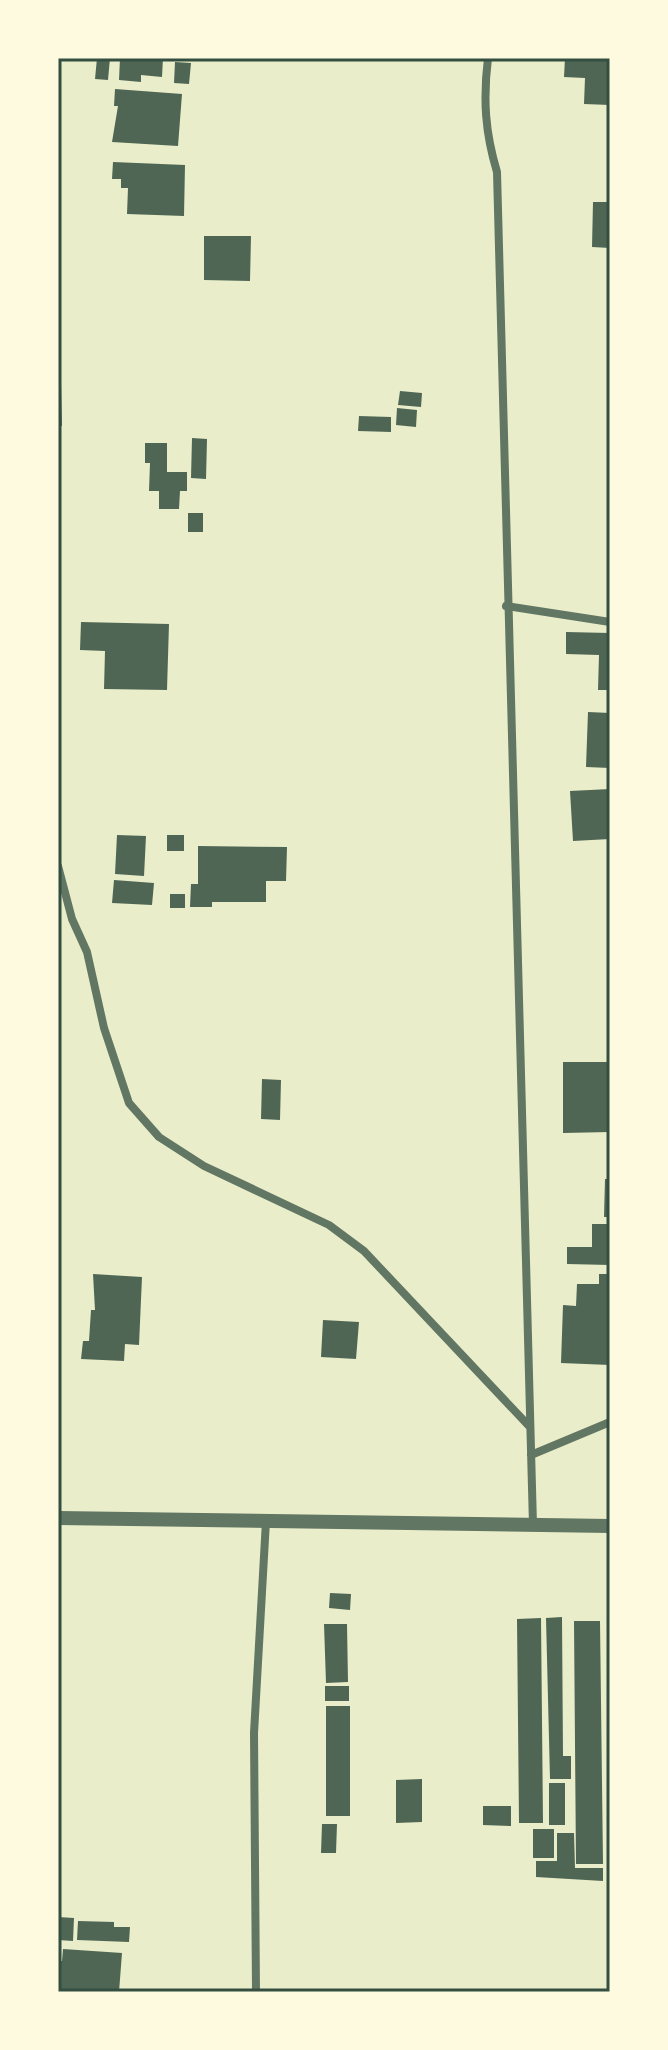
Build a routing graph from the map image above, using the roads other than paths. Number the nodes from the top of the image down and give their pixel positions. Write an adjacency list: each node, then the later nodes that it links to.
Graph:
1 (488, 58): 2 (street)
2 (506, 606): 3 (street); 6 (street)
3 (610, 622)
4 (58, 866): 6 (street)
5 (610, 1422): 7 (street)
6 (530, 1427): 7 (street)
7 (531, 1455): 10 (street)
8 (58, 1518): 9 (street)
9 (266, 1521): 10 (street); 12 (street)
10 (533, 1525): 11 (street)
11 (610, 1526)
12 (256, 1992)

